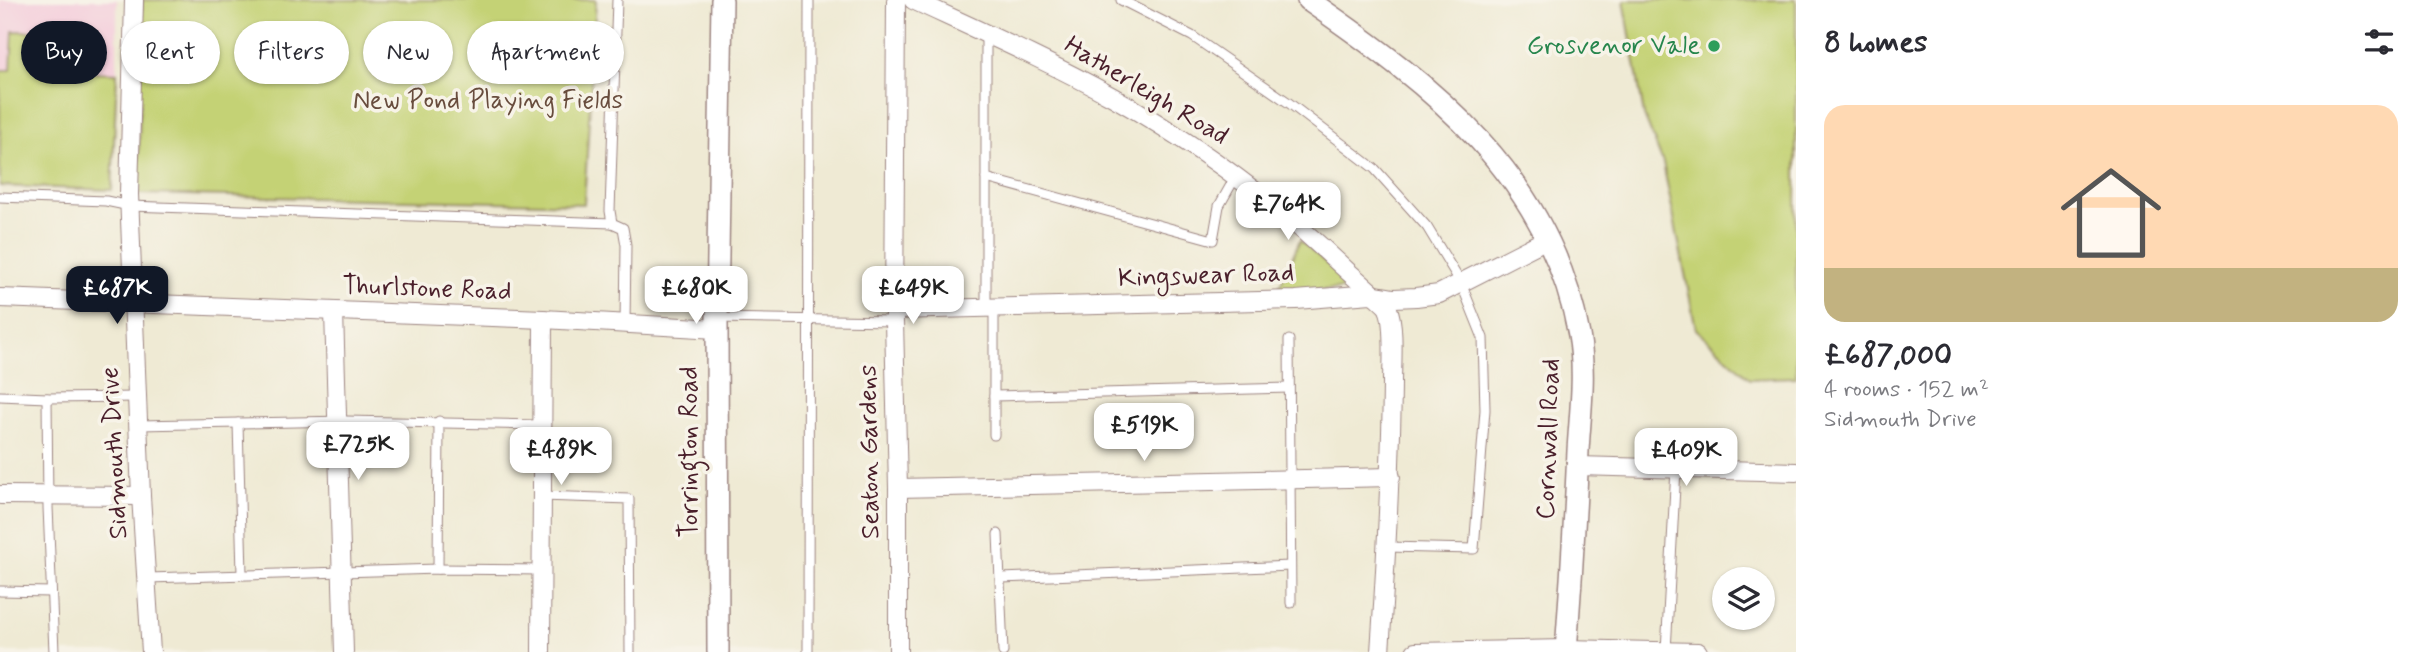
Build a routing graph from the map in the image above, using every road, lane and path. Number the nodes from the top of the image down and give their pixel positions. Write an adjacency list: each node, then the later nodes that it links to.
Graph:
1 (134, 0): 13 (street, Sidmouth Drive)
2 (617, 0): 14 (lane)
3 (722, 0): 25 (street, Torrington Road)
4 (809, 0): 23 (lane)
5 (896, 0): 22 (street, Seaton Gardens)
6 (913, 0): 9 (street, Hatherleigh Road)
7 (1121, 0): 16 (lane)
8 (1316, 2): 15 (street, Cornwall Road)
9 (986, 34): 10 (street, Hatherleigh Road); 11 (lane)
10 (1236, 176): 11 (lane); 17 (street, Hatherleigh Road)
11 (986, 178): 20 (lane)
12 (0, 197): 13 (lane)
13 (130, 206): 14 (lane); 19 (street, Sidmouth Drive)
14 (612, 223): 26 (lane)
15 (1547, 239): 16 (street, Kingswear Road); 39 (street, Cornwall Road)
16 (1461, 283): 17 (street, Kingswear Road); 50 (lane)
17 (1371, 294): 20 (street, Kingswear Road); 42 (street, Hatherleigh Road)
18 (0, 298): 19 (street, Thurlstone Road)
19 (135, 305): 21 (street, Thurlstone Road); 31 (street, Sidmouth Drive)
20 (990, 308): 22 (street, Kingswear Road); 30 (lane)
21 (334, 312): 24 (street, Thurlstone Road); 33 (street)
22 (894, 315): 23 (lane); 44 (street, Seaton Gardens)
23 (808, 319): 25 (lane); 70 (lane)
24 (544, 320): 26 (street, Thurlstone Road); 37 (street)
25 (717, 323): 26 (street, Thurlstone Road); 69 (street, Torrington Road)
26 (625, 324)
27 (1289, 340): 28 (lane)
28 (1288, 388): 30 (lane); 43 (lane)
29 (0, 396): 32 (lane)
30 (994, 396): 38 (lane)
31 (138, 397): 32 (lane); 36 (street, Sidmouth Drive)
32 (47, 398): 46 (lane)
33 (337, 421): 34 (lane); 35 (lane); 54 (street)
34 (439, 421): 37 (lane); 52 (lane)
35 (238, 423): 36 (lane); 55 (lane)
36 (139, 425): 47 (street, Sidmouth Drive)
37 (542, 425): 48 (street)
38 (994, 435)
39 (1578, 466): 40 (street); 61 (street, Cornwall Road)
40 (1676, 469): 41 (street); 63 (lane)
41 (1796, 472)
42 (1391, 477): 43 (street); 50 (street, Hatherleigh Road)
43 (1290, 478): 44 (street); 51 (lane)
44 (898, 488): 71 (street, Seaton Gardens)
45 (0, 495): 46 (street)
46 (48, 495): 47 (street); 59 (lane)
47 (141, 496): 56 (street, Sidmouth Drive)
48 (542, 496): 53 (street); 68 (lane)
49 (998, 534): 57 (lane)
50 (1387, 547): 73 (street, Hatherleigh Road)
51 (1290, 566): 57 (lane); 60 (lane)
52 (438, 569): 53 (lane); 54 (lane)
53 (542, 570): 67 (street)
54 (341, 572): 55 (lane); 66 (street)
55 (242, 574): 56 (lane)
56 (148, 578): 65 (street, Sidmouth Drive)
57 (1002, 578): 72 (lane)
58 (0, 591): 59 (lane)
59 (51, 592): 64 (lane)
60 (1291, 603)
61 (1566, 650): 62 (street); 63 (street)
62 (1471, 651): 74 (street)
63 (1666, 651): 75 (street)
64 (54, 652)
65 (151, 652)
66 (344, 652)
67 (541, 652)
68 (630, 652)
69 (718, 652)
70 (808, 652)
71 (898, 652)
72 (1003, 652)
73 (1380, 652)
74 (1415, 652)
75 (1698, 652)

